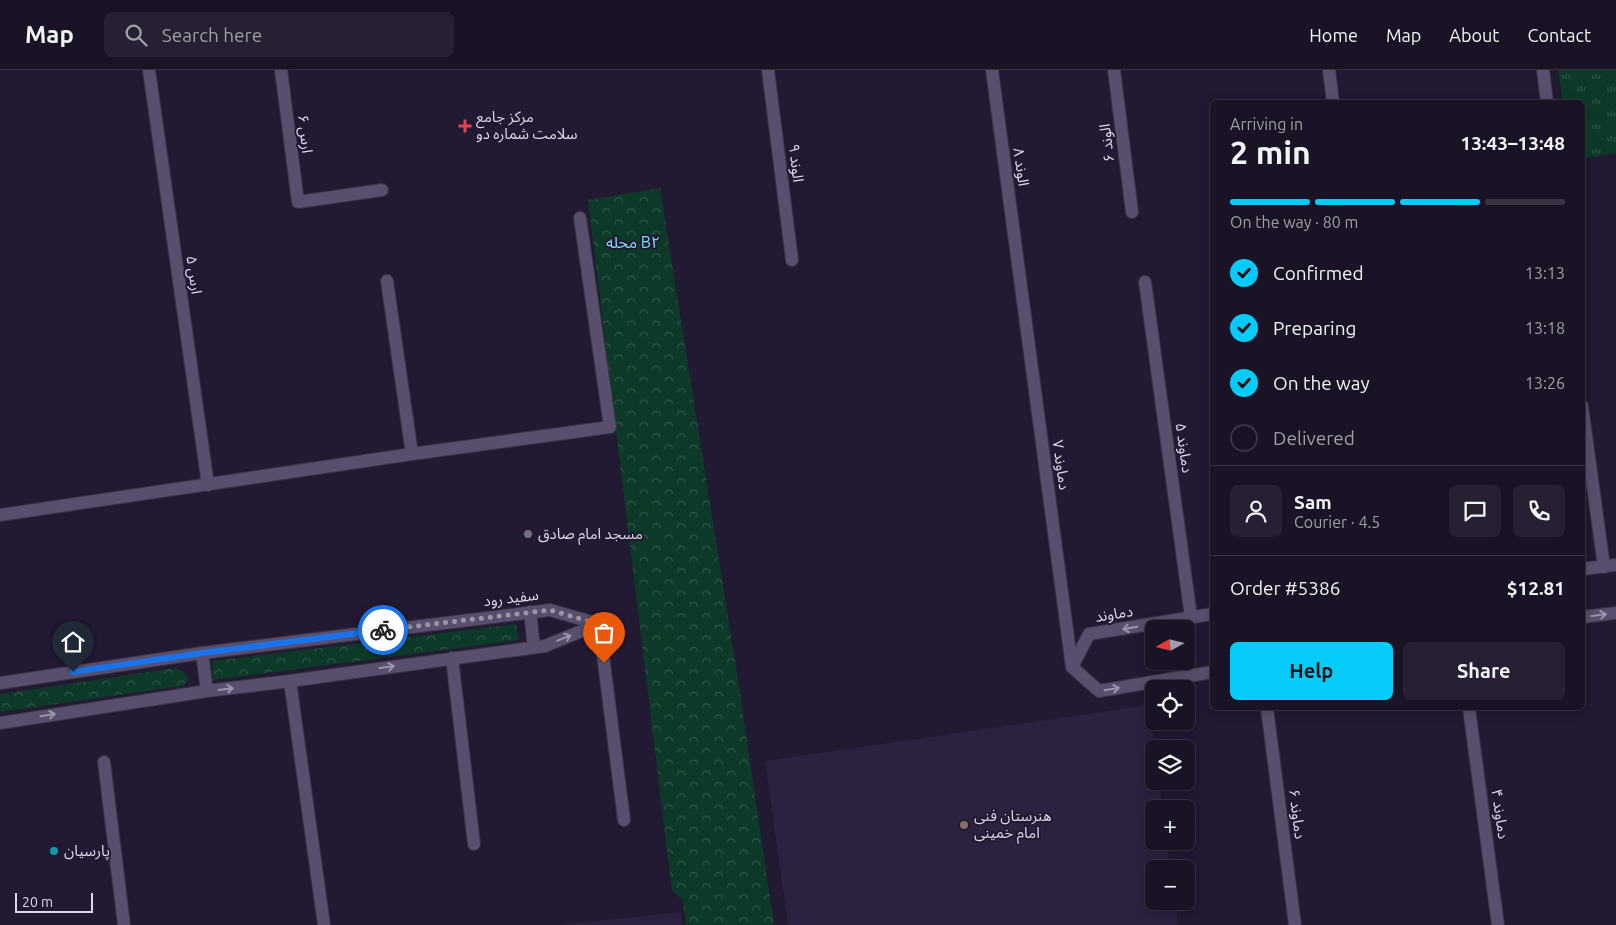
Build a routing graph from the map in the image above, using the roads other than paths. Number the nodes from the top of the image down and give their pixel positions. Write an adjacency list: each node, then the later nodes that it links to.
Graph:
1 (149, 70): 19 (street, ارس ۵)
2 (281, 70): 10 (street, ارس ۶)
3 (768, 70): 13 (street, الوند ۹)
4 (992, 70): 14 (street, الوند ۸)
5 (1114, 70): 11 (street, الوند ۶)
6 (1329, 70): 8 (street)
7 (1543, 70): 9 (street)
8 (1333, 100)
9 (1547, 100)
10 (382, 190)
11 (1132, 212)
12 (580, 218): 18 (street)
13 (792, 260)
14 (1018, 267): 32 (street, دماوند ۷)
15 (388, 281): 18 (street)
16 (1145, 282): 27 (street, دماوند ۵)
17 (1585, 423): 21 (street)
18 (412, 454): 19 (street)
19 (208, 485): 20 (street)
20 (0, 515)
21 (1610, 566): 22 (street)
22 (1585, 569)
23 (530, 612): 28 (street, سفید رود); 29 (street); 30 (street, سفید رود)
24 (1616, 613): 26 (street, one-way to 24)
25 (1210, 614): 27 (street, دماوند)
26 (1585, 617)
27 (1191, 618): 32 (street, دماوند, one-way to 32)
28 (599, 624): 29 (street, one-way to 28); 41 (street)
29 (534, 647): 31 (street)
30 (202, 653): 35 (street, سفید رود); 36 (street)
31 (452, 658): 34 (street, one-way to 31); 42 (street)
32 (1072, 667): 33 (street, one-way to 33)
33 (1210, 672)
34 (290, 681): 36 (street, one-way to 34); 44 (street)
35 (0, 682)
36 (207, 691): 39 (street, one-way to 36)
37 (1267, 710): 45 (street, دماوند ۶)
38 (1469, 710): 46 (street, دماوند ۴)
39 (0, 723)
40 (104, 762): 43 (street)
41 (624, 820)
42 (474, 844)
43 (124, 925)
44 (324, 925)
45 (1294, 925)
46 (1498, 925)

